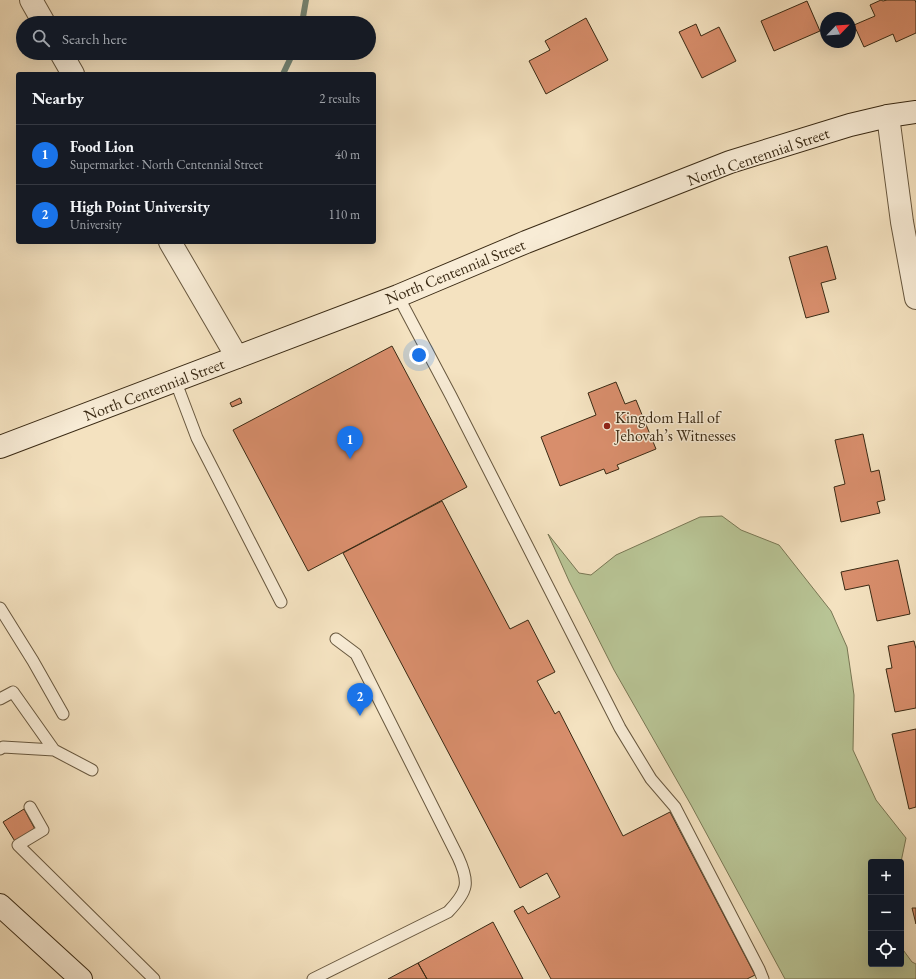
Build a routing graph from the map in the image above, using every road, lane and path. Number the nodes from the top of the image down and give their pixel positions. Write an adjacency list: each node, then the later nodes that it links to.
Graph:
1 (30, 0): 2 (main road)
2 (40, 16)
3 (65, 60): 4 (main road)
4 (72, 72)
5 (916, 112): 6 (main road, North Centennial Street)
6 (888, 116): 8 (main road, North Centennial Street); 9 (main road)
7 (171, 244): 10 (main road)
8 (398, 296): 10 (main road, North Centennial Street); 26 (lane)
9 (916, 298)
10 (237, 358): 11 (main road, North Centennial Street)
11 (175, 380): 12 (main road, North Centennial Street); 13 (lane)
12 (0, 447)
13 (281, 602)
14 (0, 608): 17 (lane)
15 (336, 639): 25 (lane)
16 (0, 699): 19 (lane)
17 (63, 714)
18 (0, 749): 19 (lane)
19 (54, 750): 20 (lane)
20 (92, 770)
21 (30, 807): 24 (lane)
22 (0, 905): 23 (main road)
23 (81, 979)
24 (154, 979)
25 (313, 979)
26 (763, 979)

